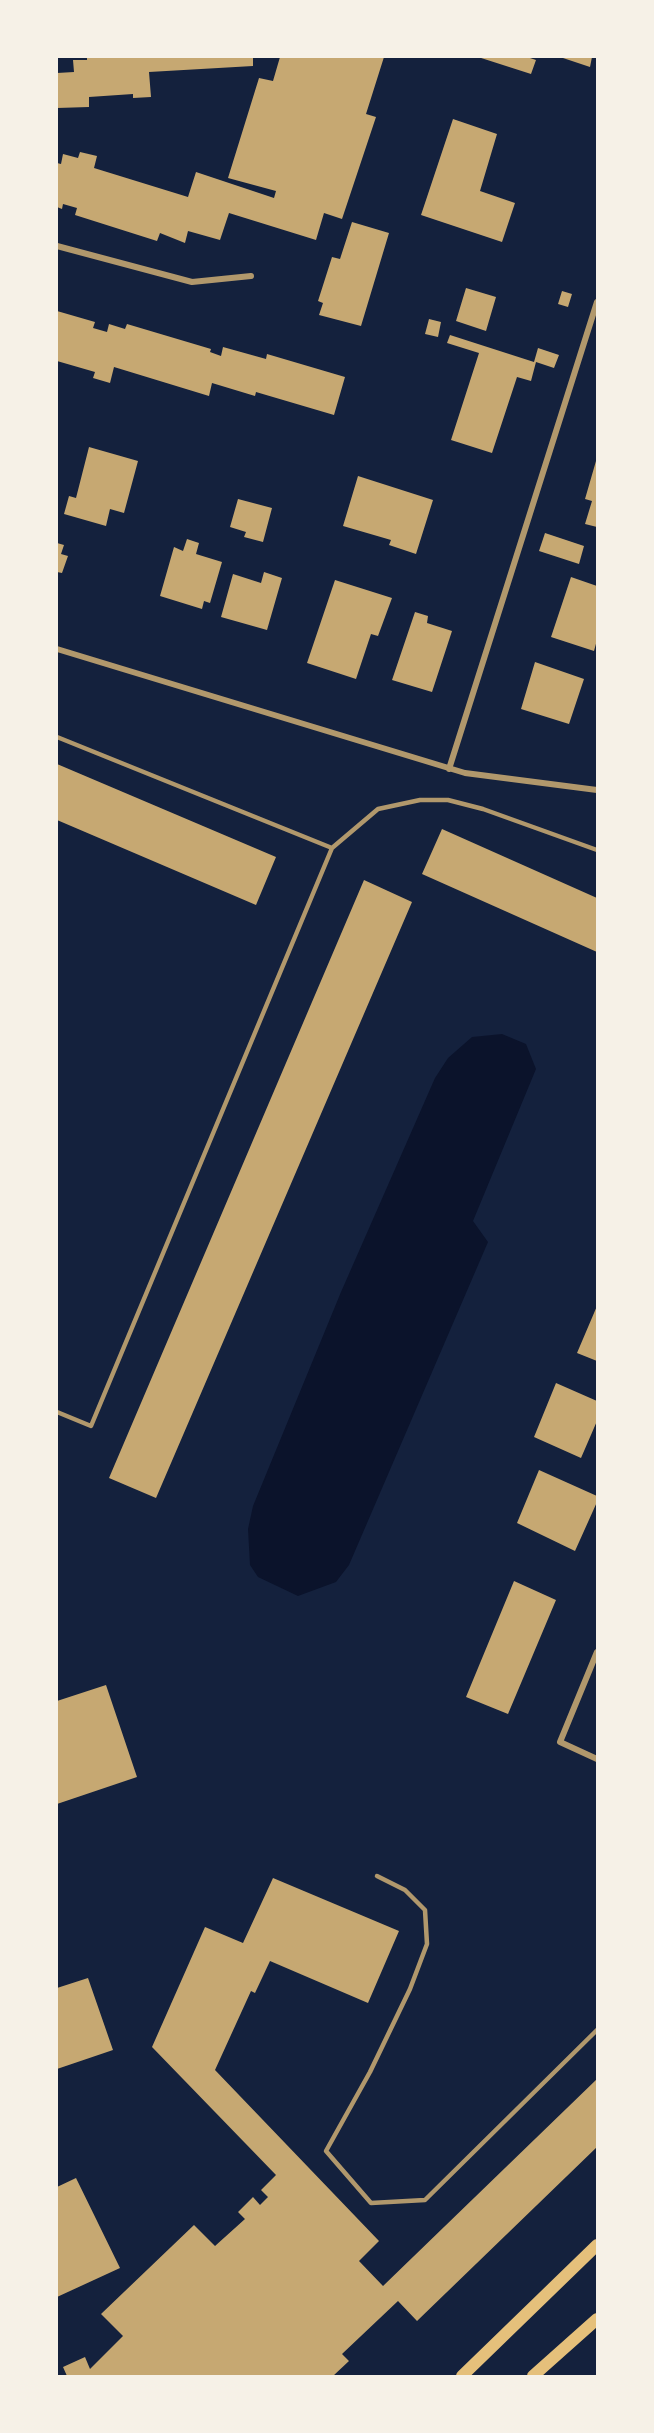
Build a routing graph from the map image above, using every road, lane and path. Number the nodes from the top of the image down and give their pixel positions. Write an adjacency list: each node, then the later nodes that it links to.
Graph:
1 (57, 246): 2 (street)
2 (251, 276)
3 (597, 302): 6 (street)
4 (57, 649): 6 (street)
5 (57, 737): 8 (lane)
6 (449, 769): 7 (street)
7 (597, 790)
8 (332, 848): 9 (lane); 10 (lane)
9 (597, 850)
10 (57, 1412)
11 (597, 1652): 12 (street)
12 (597, 1759)
13 (377, 1876): 14 (lane)
14 (597, 2030)
15 (597, 2245): 18 (main road)
16 (597, 2319): 17 (main road)
17 (538, 2374)
18 (462, 2376)

